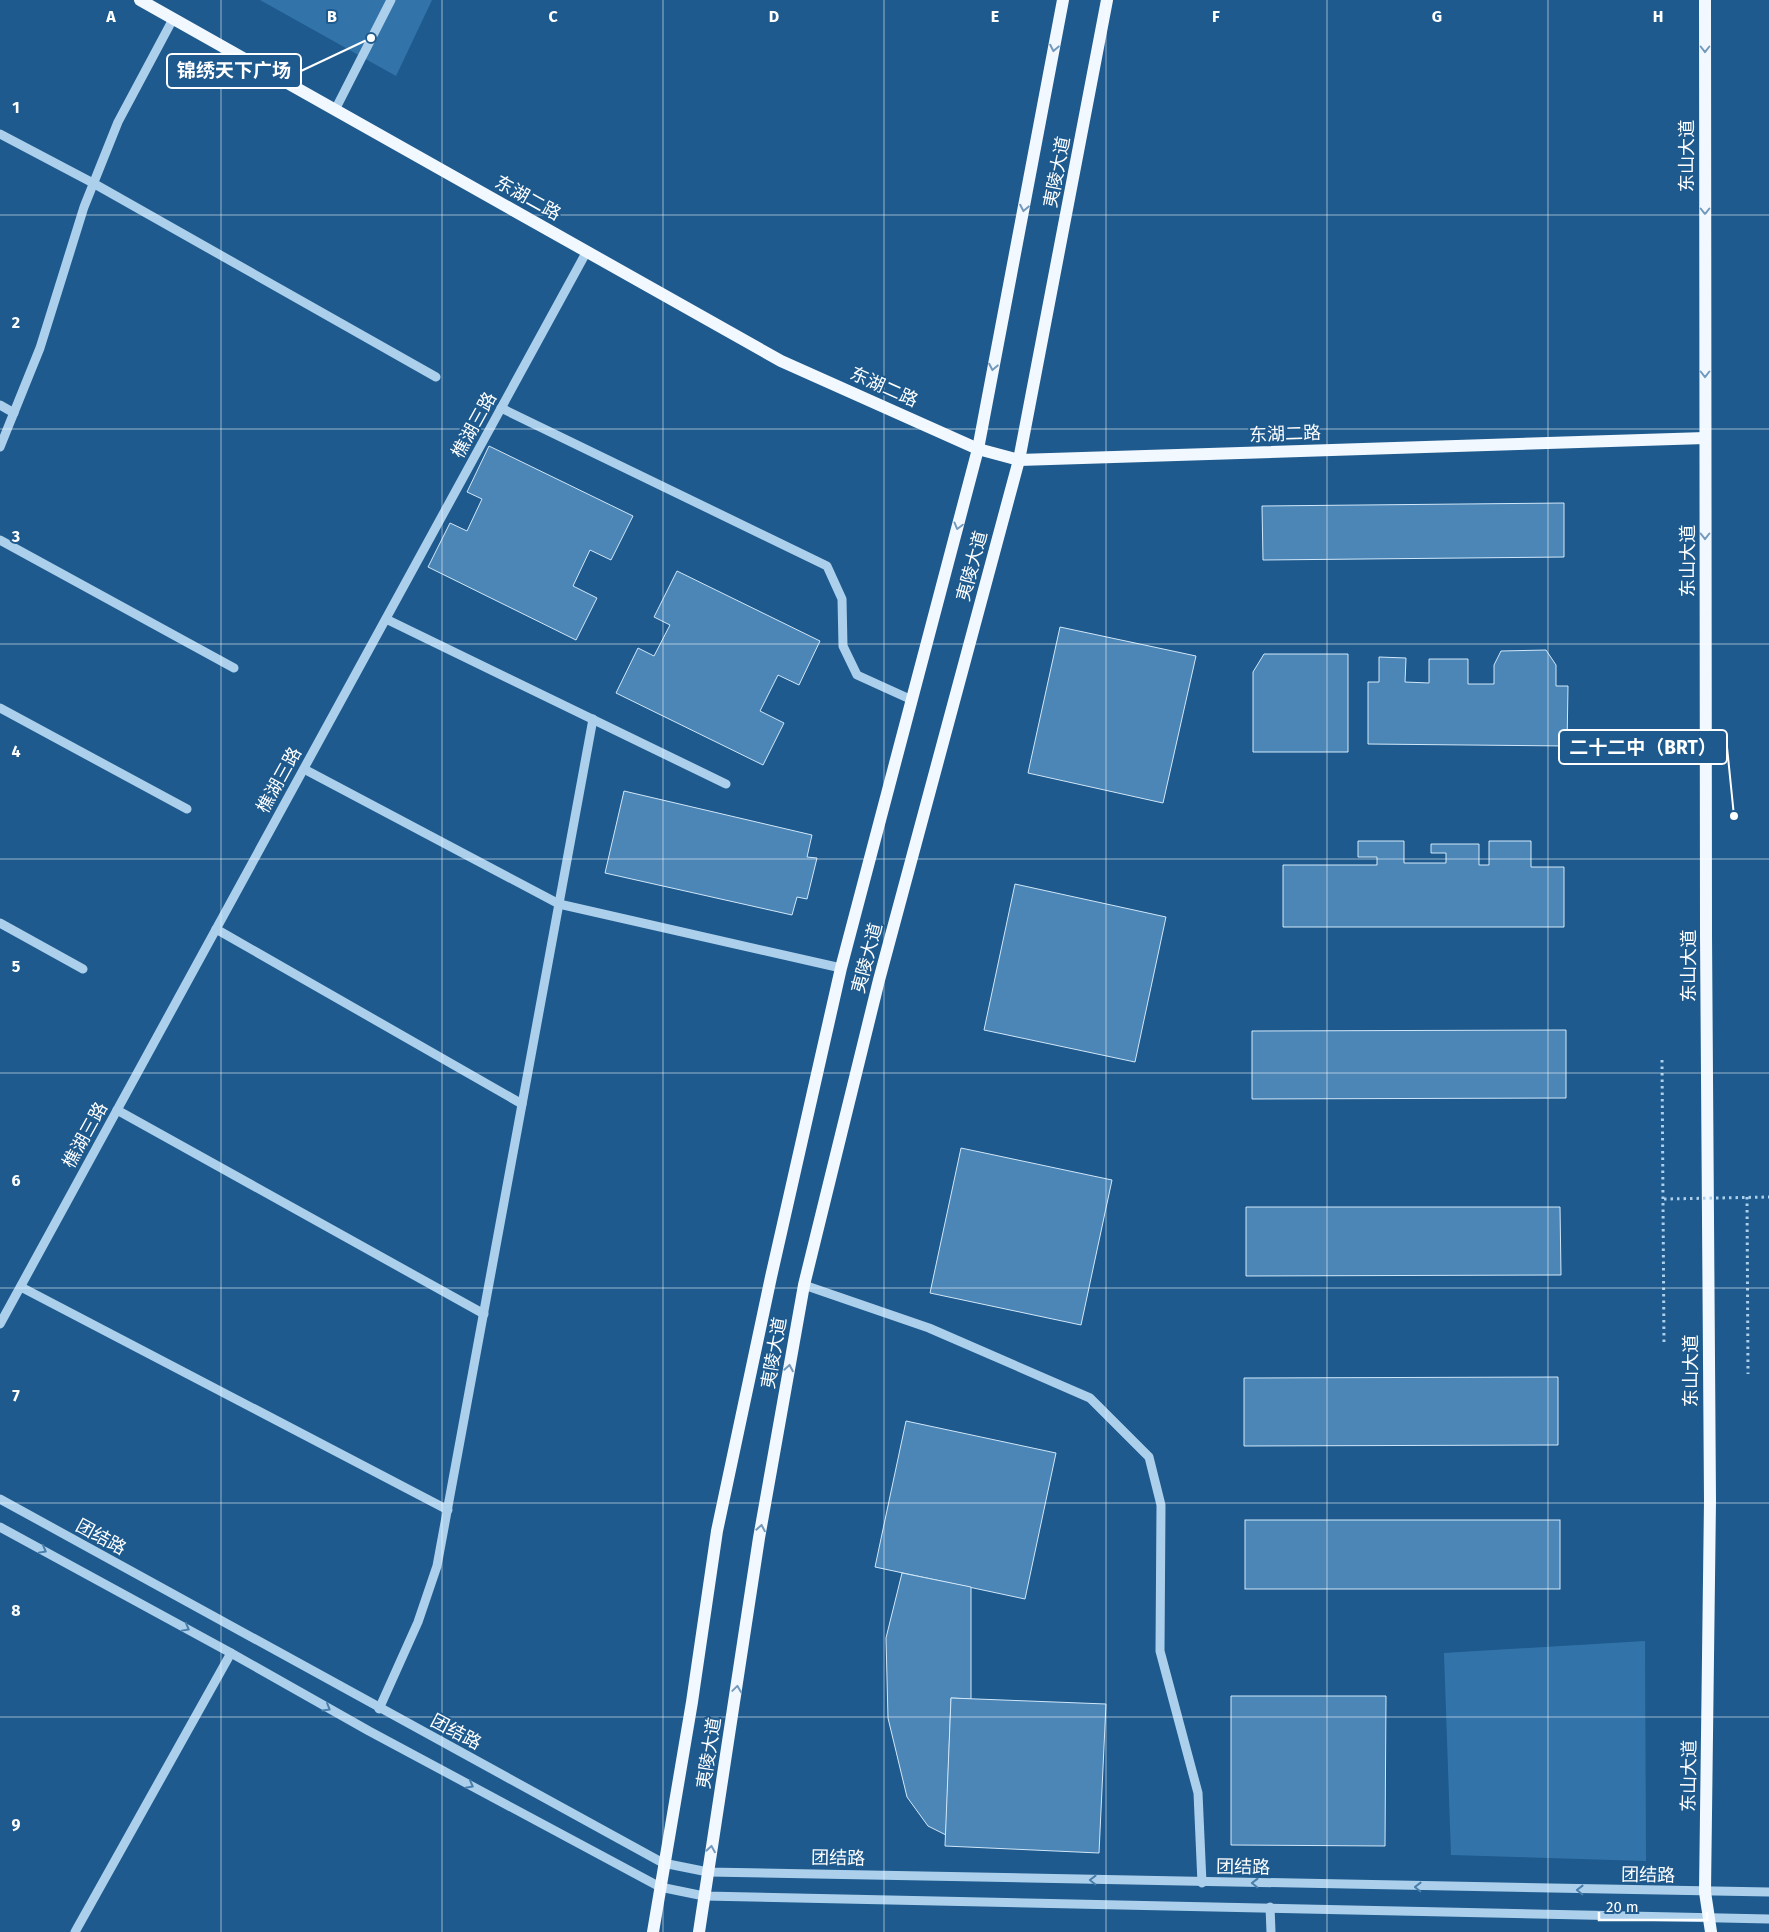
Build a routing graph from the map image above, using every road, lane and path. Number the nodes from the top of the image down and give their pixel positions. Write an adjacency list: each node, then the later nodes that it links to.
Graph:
1 (140, 0): 6 (main road, 东湖二路)
2 (391, 0): 7 (street)
3 (1063, 0): 17 (main road, 夷陵大道, one-way to 17)
4 (1107, 0): 18 (main road, 夷陵大道)
5 (1704, 0): 15 (main road, 东山大道, one-way to 15)
6 (173, 18): 7 (main road, 东湖二路); 9 (street)
7 (335, 110): 10 (main road, 东湖二路)
8 (0, 134): 9 (street)
9 (93, 183): 11 (street); 14 (street)
10 (587, 252): 13 (street, 樵湖三路); 17 (main road, 东湖二路)
11 (436, 376)
12 (0, 405): 14 (street)
13 (501, 408): 20 (street, 樵湖三路); 22 (street)
14 (14, 413): 16 (street)
15 (1705, 438): 18 (main road, 东湖二路); 54 (main road, 东山大道, one-way to 54)
16 (0, 447)
17 (978, 449): 18 (main road, 东湖二路); 22 (main road, 夷陵大道, one-way to 22)
18 (1019, 460): 39 (main road, 夷陵大道)
19 (0, 540): 21 (street)
20 (386, 619): 24 (street); 25 (street, 樵湖三路)
21 (234, 668)
22 (912, 700): 31 (main road, 夷陵大道)
23 (0, 708): 27 (street)
24 (593, 719): 26 (street); 28 (street)
25 (304, 770): 28 (street); 30 (street, 樵湖三路)
26 (726, 784)
27 (187, 809)
28 (559, 904): 31 (street); 34 (street)
29 (0, 923): 32 (street)
30 (216, 929): 34 (street); 35 (street, 樵湖三路)
31 (841, 968): 50 (main road, 夷陵大道)
32 (82, 969)
33 (1662, 1060): 38 (path)
34 (522, 1104): 41 (street)
35 (117, 1110): 40 (street, 樵湖三路); 41 (street)
36 (1747, 1197): 37 (path, bridge); 38 (path, bridge); 44 (path)
37 (1769, 1197)
38 (1664, 1199): 43 (path)
39 (804, 1284): 51 (main road, 夷陵大道, one-way to 39); 52 (street)
40 (21, 1287): 42 (street, 樵湖三路); 46 (street)
41 (484, 1314): 46 (street)
42 (1, 1318)
43 (1664, 1346)
44 (1748, 1374)
45 (0, 1500): 49 (street, 团结路)
46 (448, 1510): 49 (street)
47 (0, 1527): 48 (street, one-way to 48)
48 (231, 1653): 53 (street, one-way to 53); 60 (street)
49 (378, 1709): 50 (street, 团结路)
50 (663, 1863): 51 (street, 团结路); 53 (main road, 夷陵大道)
51 (708, 1872): 52 (street, 团结路, one-way to 51); 56 (main road, 夷陵大道)
52 (1202, 1882): 54 (street, 团结路, one-way to 52)
53 (660, 1887): 56 (street); 61 (main road, 夷陵大道)
54 (1705, 1892): 55 (street, 团结路); 58 (main road, 东山大道)
55 (1769, 1892)
56 (704, 1896): 57 (street); 62 (main road, 夷陵大道)
57 (1270, 1907): 58 (street); 63 (street)
58 (1709, 1919): 59 (street); 64 (main road, 东山大道)
59 (1769, 1919)
60 (75, 1932)
61 (653, 1932)
62 (699, 1932)
63 (1271, 1932)
64 (1711, 1932)

